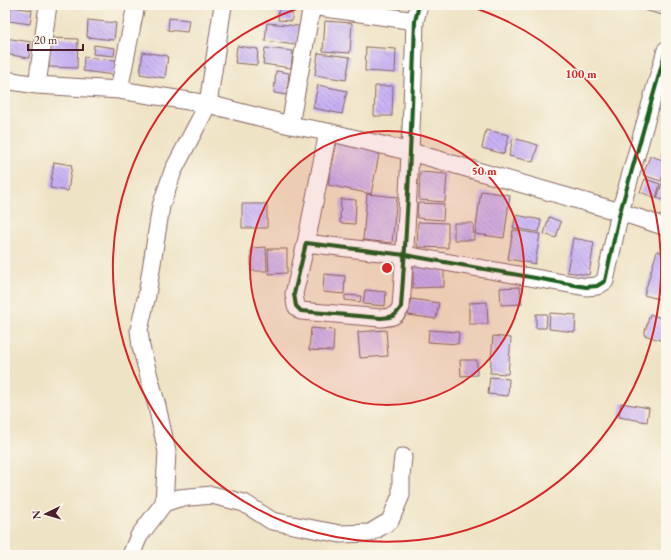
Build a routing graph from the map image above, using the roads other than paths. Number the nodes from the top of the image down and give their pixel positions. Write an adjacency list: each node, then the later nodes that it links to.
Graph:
1 (48, 5): 8 (street)
2 (136, 5): 9 (street)
3 (223, 5): 10 (street)
4 (312, 6): 5 (street); 11 (street)
5 (417, 13): 13 (street)
6 (666, 50): 14 (street)
7 (5, 80): 8 (street)
8 (37, 85): 9 (street)
9 (119, 90): 10 (street)
10 (208, 104): 11 (street); 19 (street)
11 (290, 125): 12 (street)
12 (328, 132): 13 (street); 16 (street)
13 (411, 152): 14 (street); 17 (street)
14 (620, 212): 15 (street); 17 (street)
15 (666, 227)
16 (306, 243): 17 (street); 17 (street)
17 (405, 255)
18 (403, 457): 19 (street)
19 (164, 503): 20 (street)
20 (131, 555)

